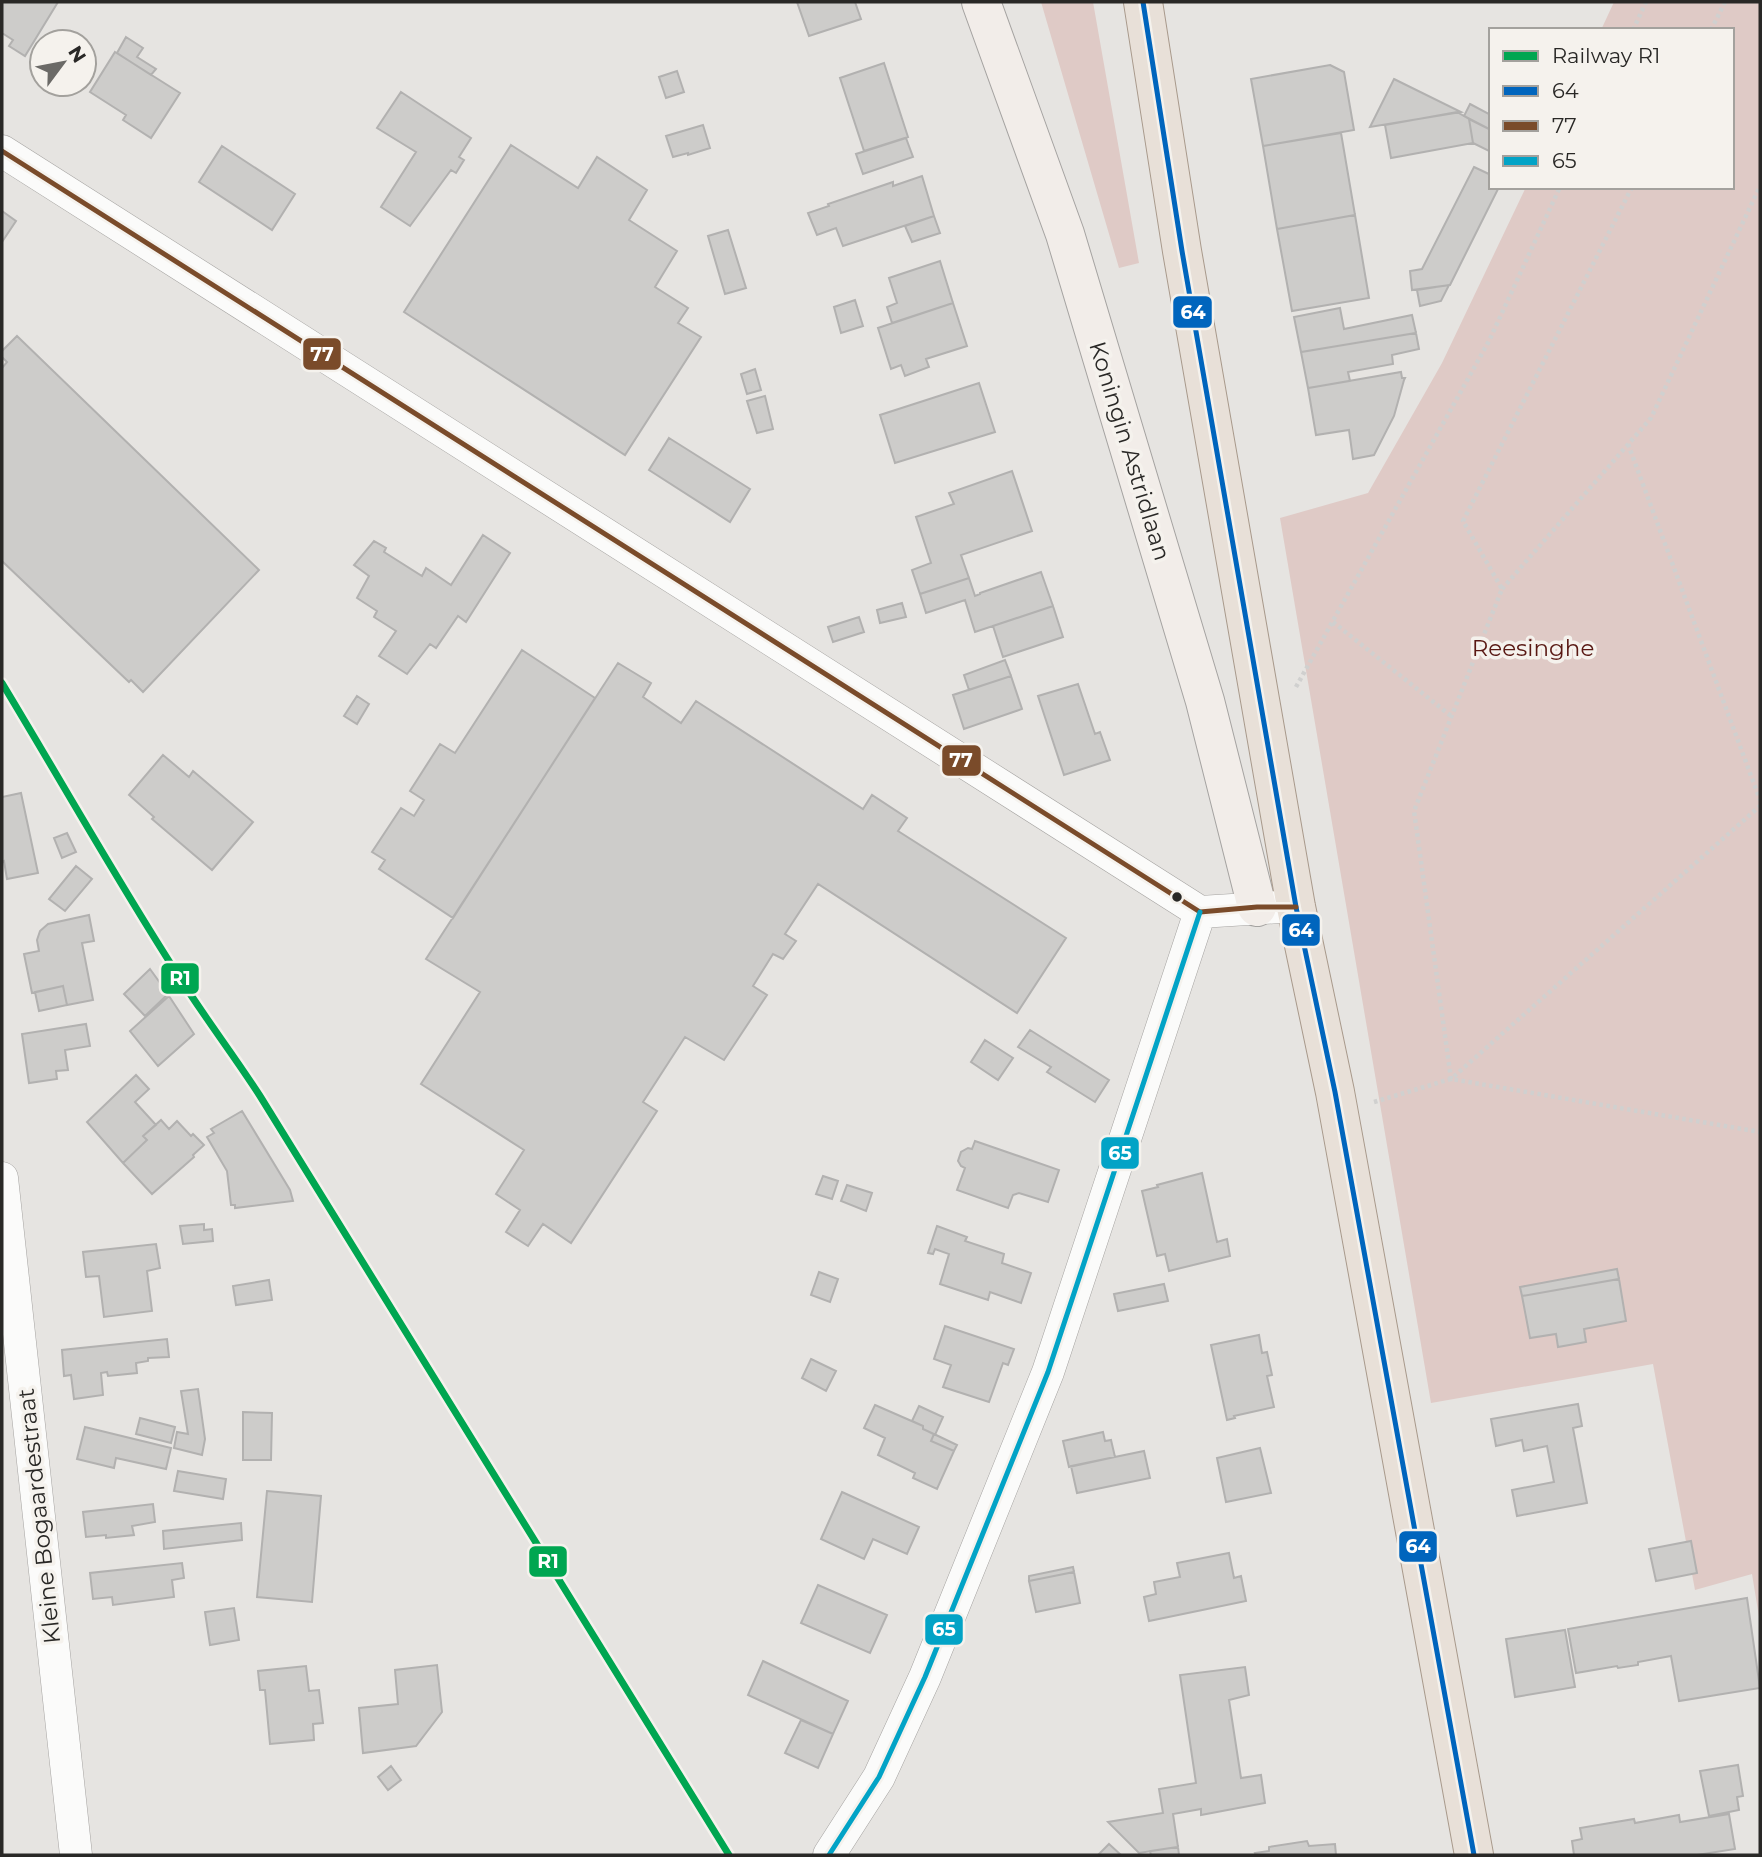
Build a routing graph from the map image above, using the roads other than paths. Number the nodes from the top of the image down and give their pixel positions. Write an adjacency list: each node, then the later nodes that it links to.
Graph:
1 (981, 2): 5 (main road, Koningin Astridlaan)
2 (1143, 2): 4 (main road)
3 (2, 151): 6 (street)
4 (1297, 906): 5 (street); 10 (main road)
5 (1256, 907): 6 (street)
6 (1200, 912): 9 (street)
7 (2, 1178): 8 (street, Kleine Bogaardestraat)
8 (76, 1855)
9 (829, 1855)
10 (1474, 1855)

